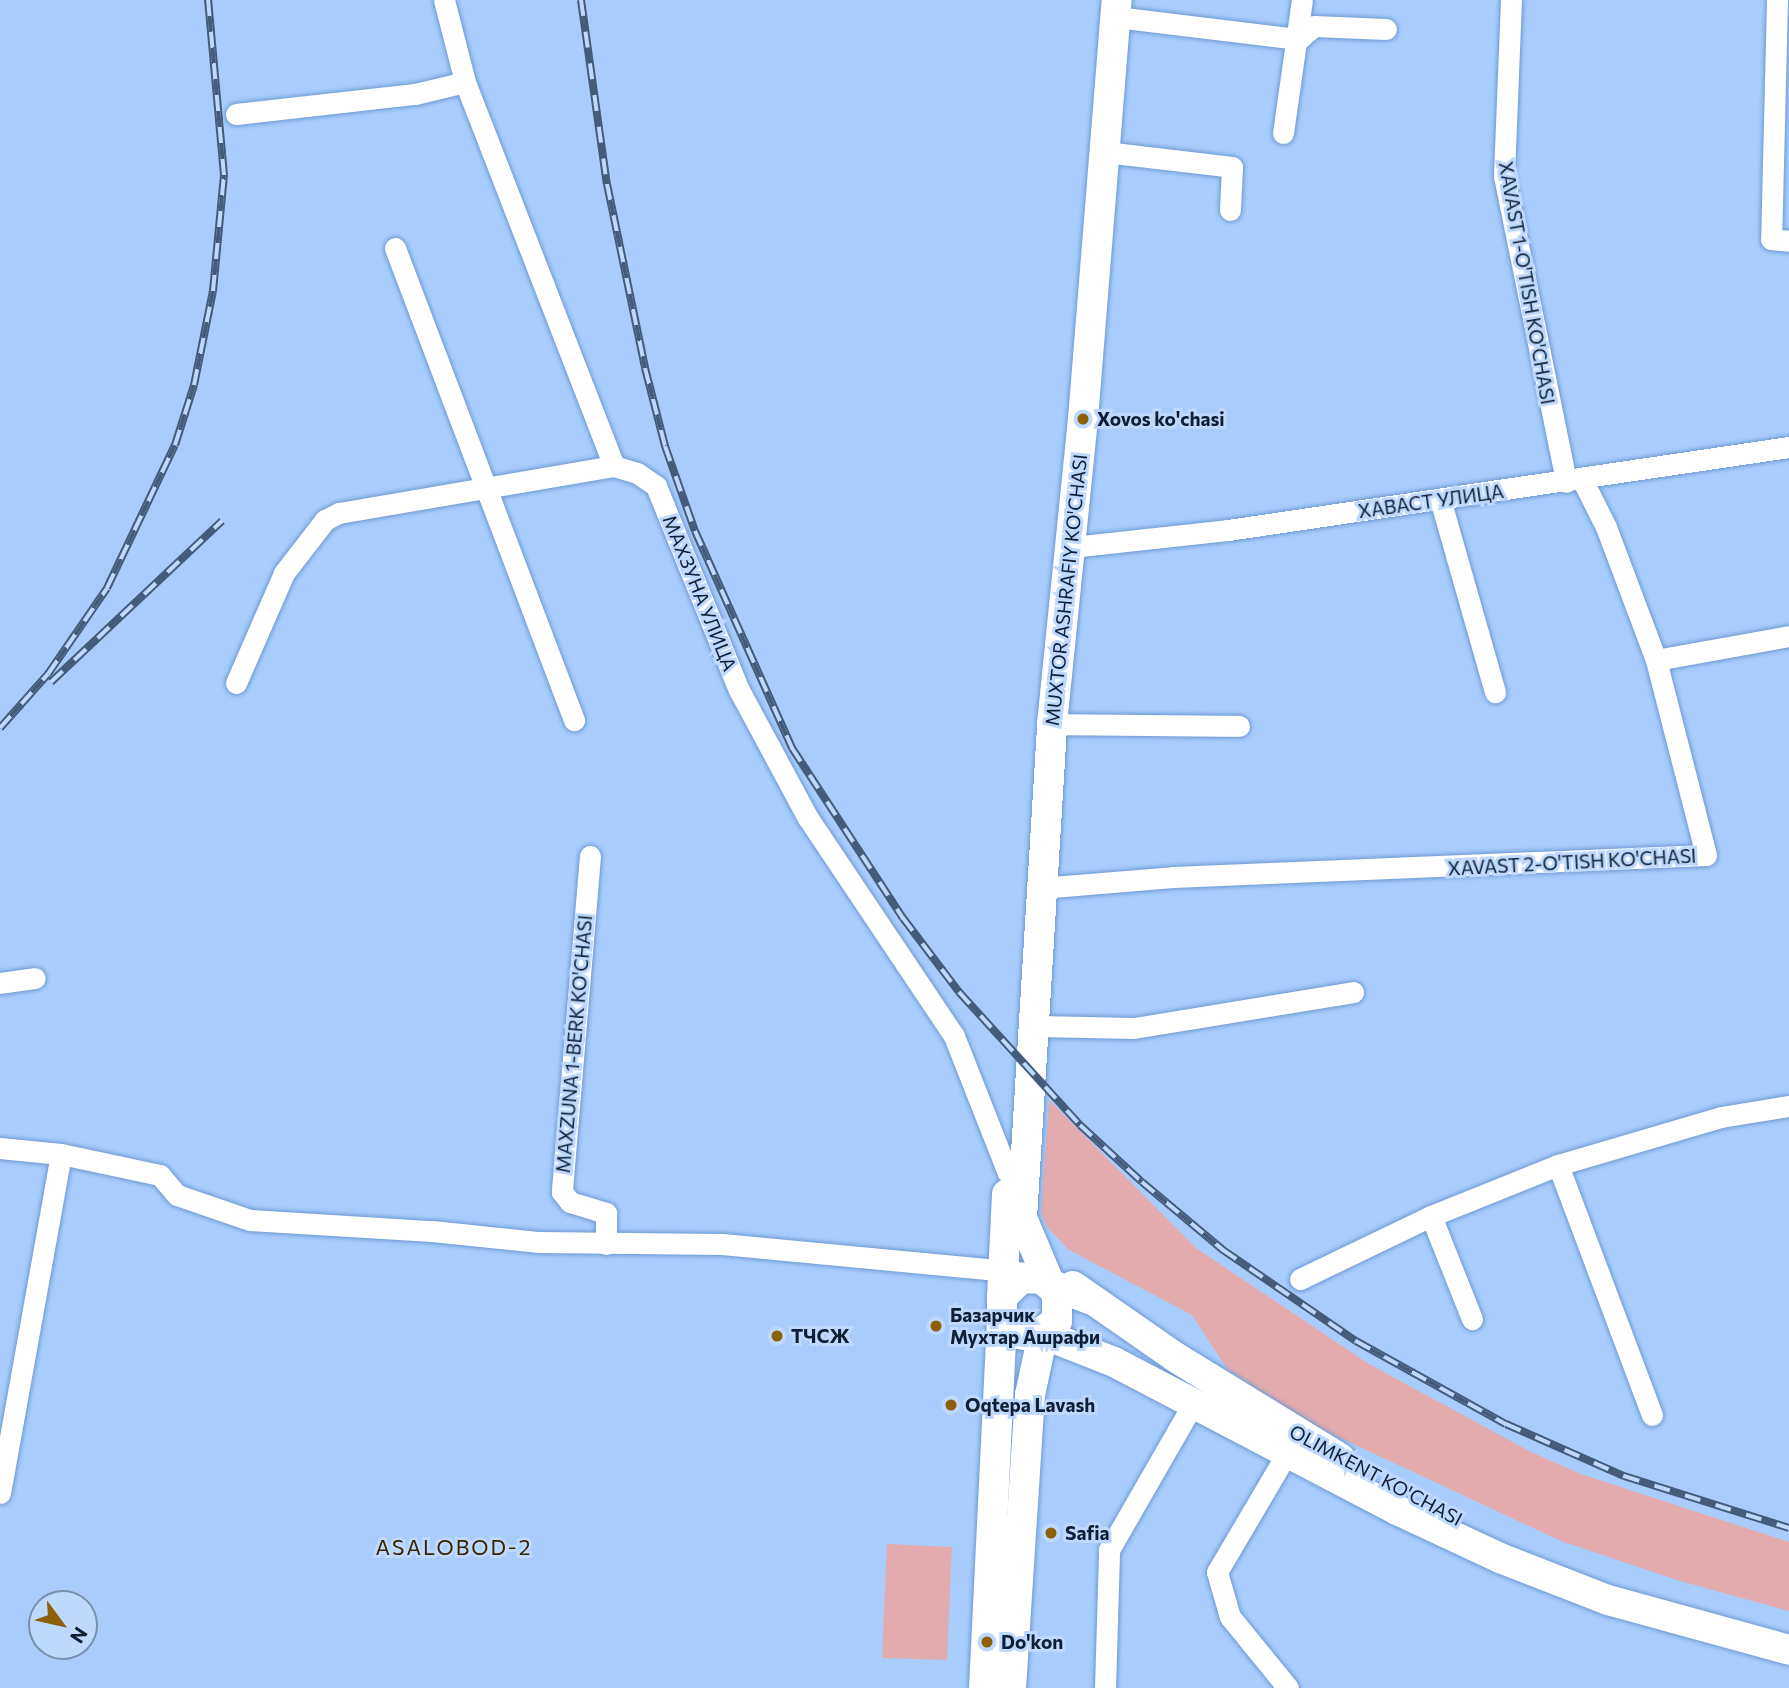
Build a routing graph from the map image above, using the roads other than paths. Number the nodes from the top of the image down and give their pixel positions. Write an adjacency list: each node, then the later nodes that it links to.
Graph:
1 (444, 0): 8 (street)
2 (1303, 0): 7 (street)
3 (1511, 0): 17 (street, XAVAST 1-O'TISH KO'CHASI)
4 (1777, 0): 13 (street)
5 (1117, 8): 7 (street); 11 (main road, MUXTOR ASHRAFIY KO'CHASI)
6 (1386, 29): 7 (street)
7 (1298, 38): 10 (street)
8 (465, 82): 9 (street); 16 (street)
9 (236, 114)
10 (1283, 134)
11 (1105, 152): 12 (street); 20 (main road, MUXTOR ASHRAFIY KO'CHASI)
12 (1230, 210)
13 (1789, 241)
14 (396, 248): 18 (street)
15 (1789, 447): 17 (street, ХАВАСТ УЛИЦА)
16 (614, 466): 18 (street); 38 (street, МАХЗУНА УЛИЦА)
17 (1574, 480): 19 (street, ХАВАСТ УЛИЦА); 22 (street, XAVAST 2-O'TISH KO'CHASI)
18 (486, 491): 23 (street); 25 (street)
19 (1440, 499): 20 (street, ХАВАСТ УЛИЦА); 24 (street)
20 (1072, 547): 26 (main road, MUXTOR ASHRAFIY KO'CHASI)
21 (1789, 636): 22 (street)
22 (1656, 660): 29 (street, XAVAST 2-O'TISH KO'CHASI)
23 (236, 683)
24 (1495, 692)
25 (574, 720)
26 (1052, 724): 27 (street); 29 (main road, MUXTOR ASHRAFIY KO'CHASI)
27 (1239, 726)
28 (590, 856): 41 (street, MAXZUNA 1-BERK KO'CHASI)
29 (1040, 888): 33 (main road, MUXTOR ASHRAFIY KO'CHASI); 38 (main road, MUXTOR ASHRAFIY KO'CHASI)
30 (35, 978): 31 (street)
31 (0, 983)
32 (1353, 992): 33 (street)
33 (1037, 1026): 40 (main road, MUXTOR ASHRAFIY KO'CHASI)
34 (1788, 1110): 37 (street)
35 (0, 1148): 36 (street)
36 (61, 1154): 41 (street); 53 (street)
37 (1558, 1166): 39 (street); 51 (street)
38 (1008, 1173): 44 (main road, MUXTOR ASHRAFIY KO'CHASI)
39 (1431, 1216): 42 (street); 46 (street)
40 (1022, 1219): 43 (main road, MUXTOR ASHRAFIY KO'CHASI); 45 (main road, OLIMKENT KO'CHASI)
41 (606, 1244): 44 (street)
42 (1300, 1279)
43 (1041, 1280): 44 (main road); 45 (main road); 47 (main road)
44 (1003, 1294): 47 (main road); 56 (main road, MUXTOR ASHRAFIY KO'CHASI)
45 (1089, 1298): 52 (main road, OLIMKENT KO'CHASI)
46 (1472, 1319)
47 (1043, 1334): 48 (main road, OLIMKENT KO'CHASI); 49 (main road)
48 (1090, 1354): 49 (main road); 50 (main road, OLIMKENT KO'CHASI)
49 (1030, 1395): 57 (main road)
50 (1193, 1404): 52 (main road, OLIMKENT KO'CHASI); 58 (street)
51 (1652, 1415)
52 (1292, 1445): 54 (main road, OLIMKENT KO'CHASI); 55 (main road, OLIMKENT KO'CHASI); 59 (street)
53 (0, 1493)
54 (1789, 1632)
55 (1789, 1650)
56 (984, 1688)
57 (1011, 1688)
58 (1105, 1688)
59 (1288, 1688)

